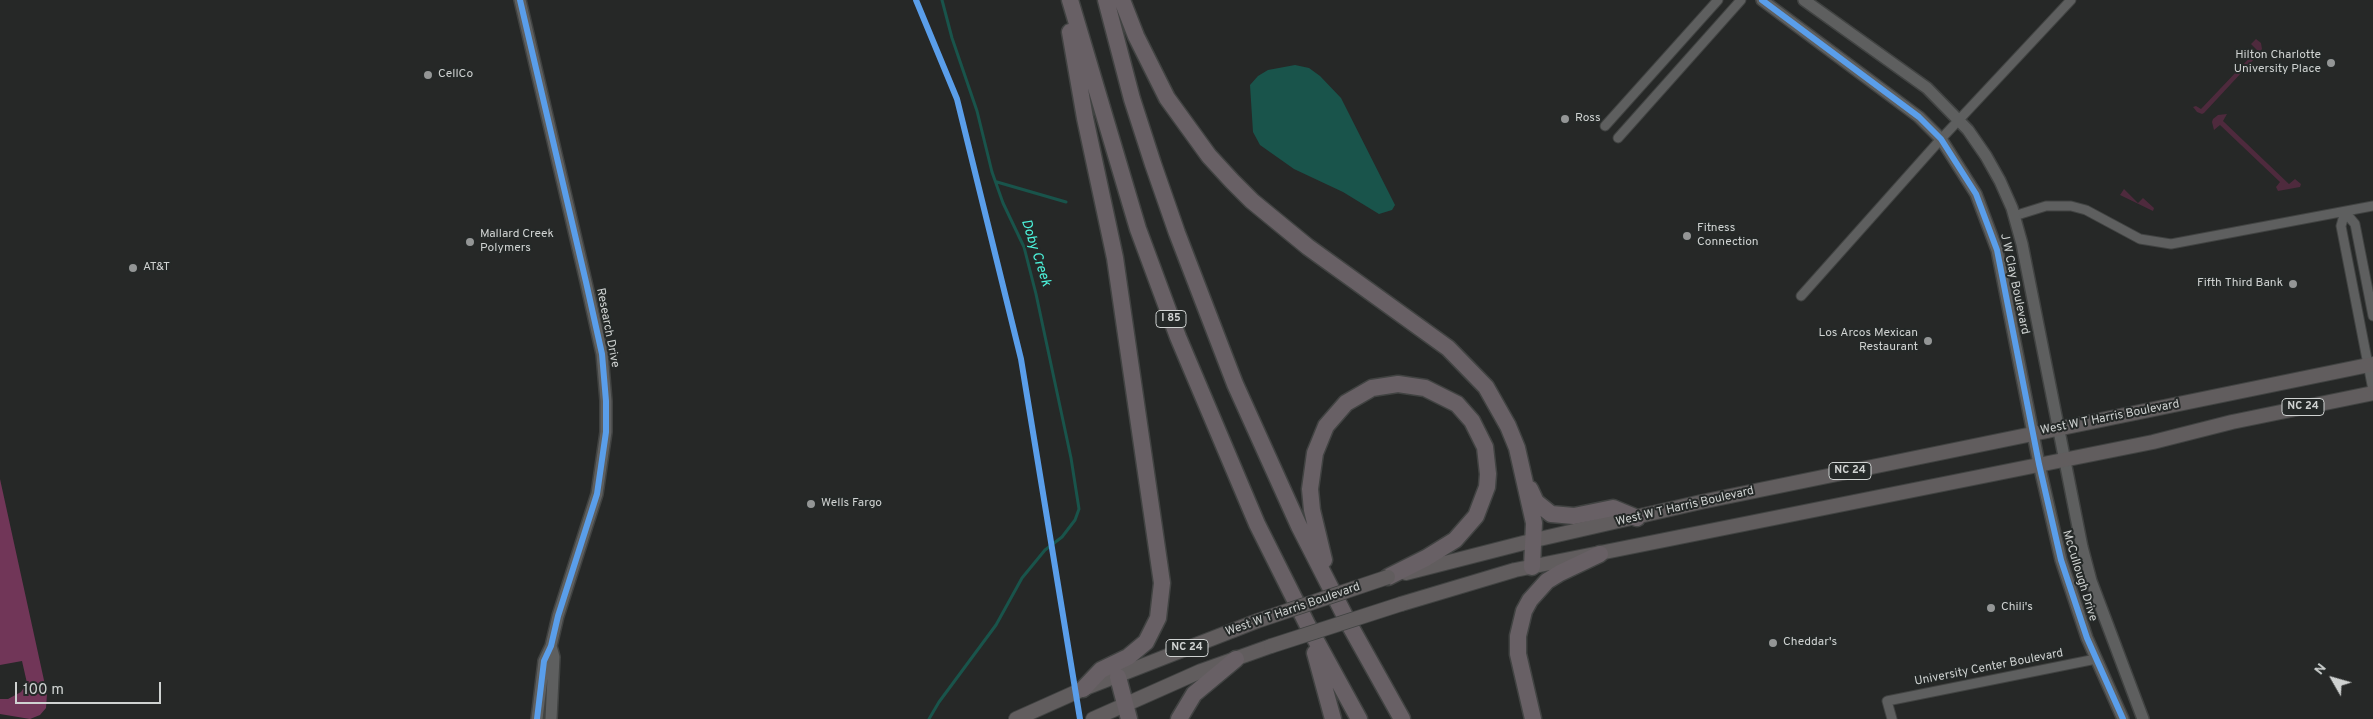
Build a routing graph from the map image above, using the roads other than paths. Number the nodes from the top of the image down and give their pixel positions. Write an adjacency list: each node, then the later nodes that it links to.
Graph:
1 (520, 0): 34 (street, Research Drive)
2 (1064, 0): 38 (highway)
3 (1070, 0): 33 (highway, I 85)
4 (1106, 0): 32 (highway, I 85)
5 (1122, 0): 26 (highway)
6 (1718, 0): 12 (street)
7 (1741, 0): 13 (street)
8 (1762, 0): 14 (street, J W Clay Boulevard)
9 (1804, 0): 11 (street, J W Clay Boulevard)
10 (2071, 0): 11 (street)
11 (1959, 120): 14 (street); 17 (street, J W Clay Boulevard)
12 (1605, 126)
13 (1618, 138)
14 (1941, 139): 18 (street); 23 (street, J W Clay Boulevard)
15 (2373, 206): 16 (street)
16 (2345, 212): 17 (street); 19 (street); 20 (street)
17 (2014, 216): 22 (street, J W Clay Boulevard)
18 (1801, 296)
19 (2373, 316)
20 (2370, 365): 21 (street); 22 (main road, West W T Harris Boulevard / NC 24)
21 (2373, 391): 24 (main road, NC 24)
22 (2057, 428): 23 (main road, West W T Harris Boulevard / NC 24); 24 (street, J W Clay Boulevard)
23 (2033, 433): 25 (street, McCullough Drive); 27 (main road, West W T Harris Boulevard / NC 24)
24 (2065, 459): 25 (main road, NC 24); 51 (street, McCullough Drive)
25 (2039, 464): 29 (main road, NC 24); 36 (street, McCullough Drive)
26 (1523, 473): 27 (highway); 28 (highway)
27 (1637, 518): 28 (main road, West W T Harris Boulevard / NC 24)
28 (1535, 540): 30 (highway); 31 (main road, West W T Harris Boulevard / NC 24)
29 (1600, 554): 30 (main road, NC 24); 48 (highway)
30 (1532, 567): 35 (main road, NC 24, bridge)
31 (1388, 577): 32 (highway); 37 (main road, West W T Harris Boulevard / NC 24, bridge)
32 (1330, 584): 47 (highway, I 85)
33 (1306, 624): 45 (highway); 46 (highway, I 85)
34 (551, 646): 40 (street, Research Drive); 41 (street, Research Drive)
35 (1236, 658): 39 (main road, NC 24); 44 (highway)
36 (2096, 659): 49 (street, University Center Boulevard); 50 (street, McCullough Drive)
37 (1118, 676): 38 (main road, West W T Harris Boulevard / NC 24); 39 (highway)
38 (1083, 689): 42 (main road, West W T Harris Boulevard / NC 24)
39 (1127, 712): 43 (main road, NC 24)
40 (537, 719)
41 (551, 719)
42 (1016, 719)
43 (1092, 719)
44 (1179, 719)
45 (1333, 719)
46 (1359, 719)
47 (1402, 719)
48 (1533, 719)
49 (1892, 719)
50 (2123, 719)
51 (2143, 719)

